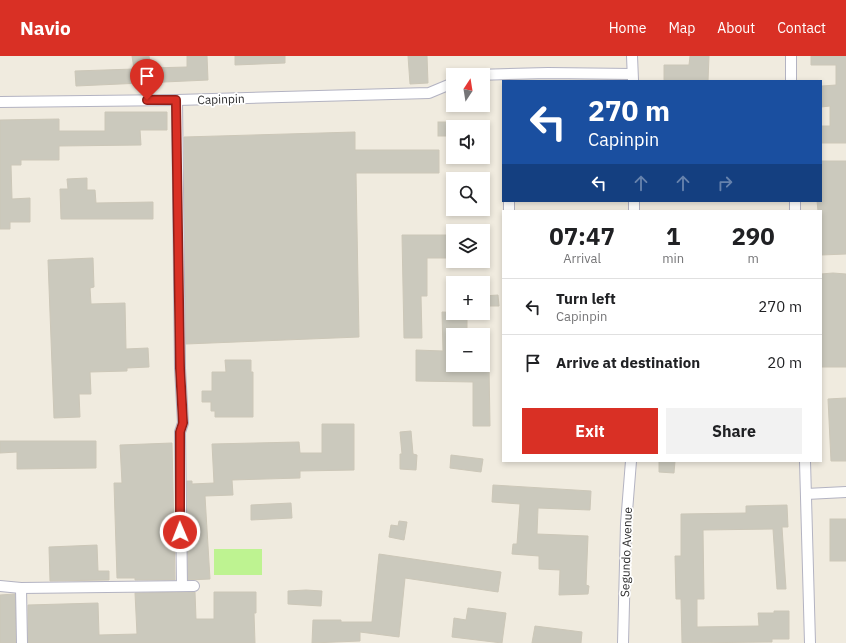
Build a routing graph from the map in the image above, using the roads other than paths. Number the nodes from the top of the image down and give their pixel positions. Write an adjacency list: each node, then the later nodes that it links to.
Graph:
1 (632, 56): 4 (street)
2 (791, 56): 5 (street)
3 (490, 75): 4 (street)
4 (633, 78)
5 (791, 80)
6 (446, 86): 7 (street, Capinpin)
7 (176, 100): 8 (street, Capinpin); 14 (street)
8 (0, 102)
9 (631, 462): 18 (street, Segundo Avenue)
10 (805, 462): 12 (street)
11 (846, 492): 12 (street)
12 (806, 494): 19 (street)
13 (0, 586): 16 (street)
14 (182, 586): 15 (street); 16 (street)
15 (194, 586)
16 (21, 588): 17 (street)
17 (22, 643)
18 (623, 643)
19 (810, 643)

